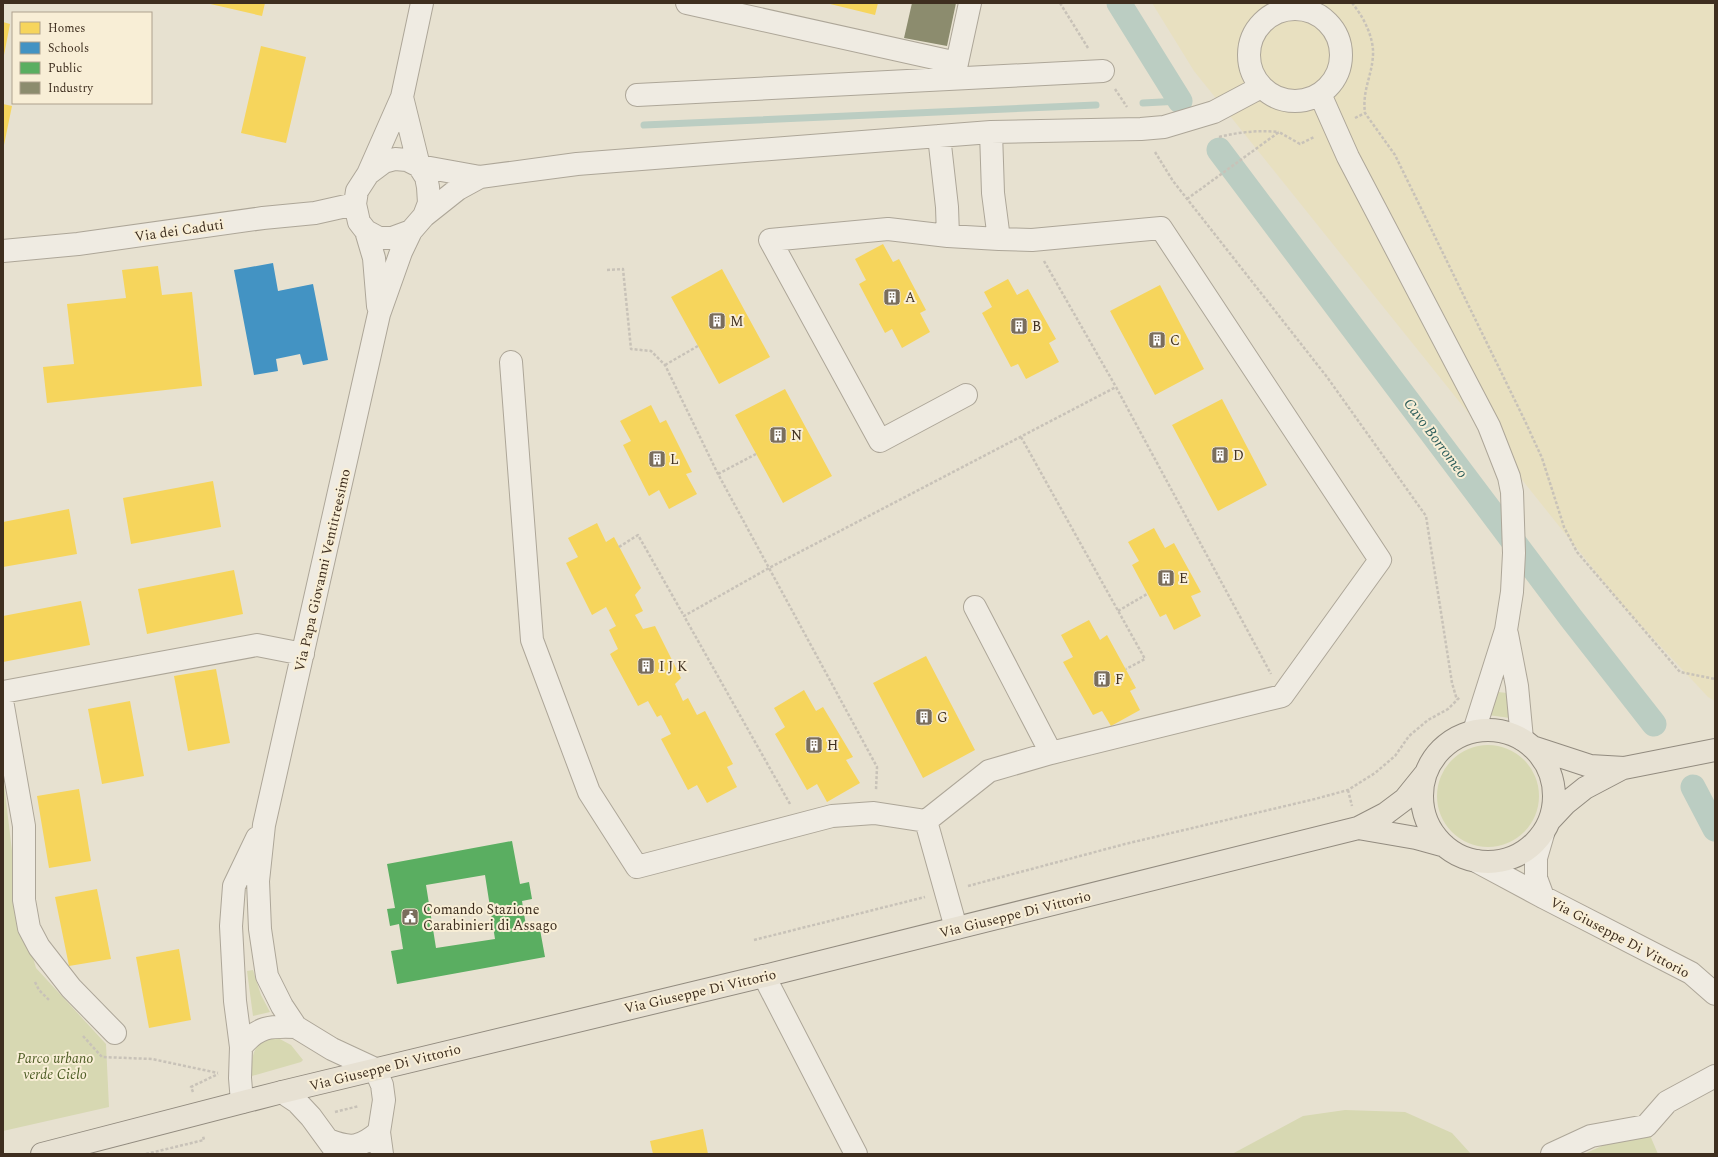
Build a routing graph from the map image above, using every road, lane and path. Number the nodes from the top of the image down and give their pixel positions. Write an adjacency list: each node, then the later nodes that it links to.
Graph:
1 (422, 3): 12 (street)
2 (687, 3): 3 (street)
3 (970, 3)
4 (1060, 3): 8 (path)
5 (1352, 3): 13 (path)
6 (1305, 7): 7 (street); 10 (street)
7 (1274, 8): 9 (street)
8 (1103, 71): 11 (street); 15 (path)
9 (1261, 87): 10 (street); 15 (street)
10 (1320, 94): 14 (street)
11 (637, 95)
12 (402, 97): 22 (street); 23 (street)
13 (1365, 113): 14 (path); 52 (path)
14 (1334, 127): 17 (path); 49 (street)
15 (1141, 129): 16 (street); 21 (path)
16 (991, 132): 18 (street); 30 (street)
17 (1279, 132): 19 (path); 25 (path)
18 (939, 136): 24 (street); 29 (street)
19 (1217, 137)
20 (1163, 150): 21 (path)
21 (1156, 152): 25 (path)
22 (419, 166): 23 (street); 24 (street); 27 (street)
23 (368, 174): 26 (street)
24 (480, 177): 27 (street)
25 (1187, 199): 56 (path)
26 (355, 204): 28 (street); 32 (street, Via dei Caduti)
27 (417, 223): 28 (street); 34 (street, Via Papa Giovanni Ventitreesimo)
28 (366, 231): 34 (street, Via Papa Giovanni Ventitreesimo)
29 (948, 236): 30 (street); 39 (street)
30 (999, 239): 31 (street)
31 (1032, 240): 38 (path); 55 (street)
32 (3, 251)
33 (607, 270): 37 (path)
34 (379, 314): 50 (street, Via Papa Giovanni Ventitreesimo)
35 (698, 346): 37 (path)
36 (511, 362): 66 (street)
37 (665, 365): 42 (path)
38 (1116, 387): 40 (path); 55 (path)
39 (966, 395)
40 (1021, 437): 44 (path); 47 (path)
41 (756, 454): 42 (path)
42 (718, 474): 44 (path)
43 (620, 547): 48 (path)
44 (769, 568): 48 (path); 64 (path)
45 (1147, 594): 47 (path)
46 (975, 607): 61 (street)
47 (1118, 611): 51 (path)
48 (684, 616): 66 (path)
49 (1506, 630): 53 (street); 59 (street)
50 (303, 654): 54 (street); 67 (street, Via Papa Giovanni Ventitreesimo)
51 (1126, 669)
52 (1715, 679)
53 (1490, 684): 56 (path); 58 (street)
54 (3, 692)
55 (1282, 696): 61 (street)
56 (1458, 700): 72 (path)
57 (3, 706): 79 (street)
58 (1474, 732): 59 (main road); 63 (main road)
59 (1527, 743): 62 (main road); 68 (main road)
60 (1715, 750): 62 (main road)
61 (1051, 753): 65 (street)
62 (1624, 768): 68 (main road)
63 (1426, 773): 69 (main road, Via Giuseppe Di Vittorio); 70 (main road)
64 (874, 813): 65 (street); 66 (street)
65 (926, 821): 72 (street)
66 (801, 823)
67 (264, 825): 78 (street, Via Papa Giovanni Ventitreesimo); 80 (street, Via Papa Giovanni Ventitreesimo)
68 (1546, 827): 71 (main road); 73 (street)
69 (1358, 828): 70 (main road, Via Giuseppe Di Vittorio); 74 (main road, Via Giuseppe Di Vittorio)
70 (1445, 846): 71 (main road)
71 (1476, 861): 73 (street, Via Giuseppe Di Vittorio)
72 (945, 892): 74 (street); 75 (path)
73 (1543, 897): 77 (street, Via Giuseppe Di Vittorio)
74 (956, 928): 76 (main road, Via Giuseppe Di Vittorio)
75 (754, 940)
76 (764, 976): 81 (main road, Via Giuseppe Di Vittorio); 91 (street)
77 (1715, 994)
78 (296, 1027): 80 (street, Via Papa Giovanni Ventitreesimo); 81 (street, Via Papa Giovanni Ventitreesimo)
79 (115, 1033)
80 (241, 1048): 85 (street, Via Papa Giovanni Ventitreesimo)
81 (375, 1069): 83 (main road, Via Giuseppe Di Vittorio); 84 (street)
82 (1715, 1076): 92 (street)
83 (282, 1092): 85 (main road, Via Giuseppe Di Vittorio); 86 (street)
84 (384, 1100): 86 (path); 87 (street)
85 (242, 1102): 89 (main road, Via Giuseppe Di Vittorio)
86 (311, 1117): 88 (street)
87 (379, 1132): 88 (street); 90 (street)
88 (333, 1147)
89 (42, 1154)
90 (382, 1154)
91 (856, 1154)
92 (1552, 1154)

